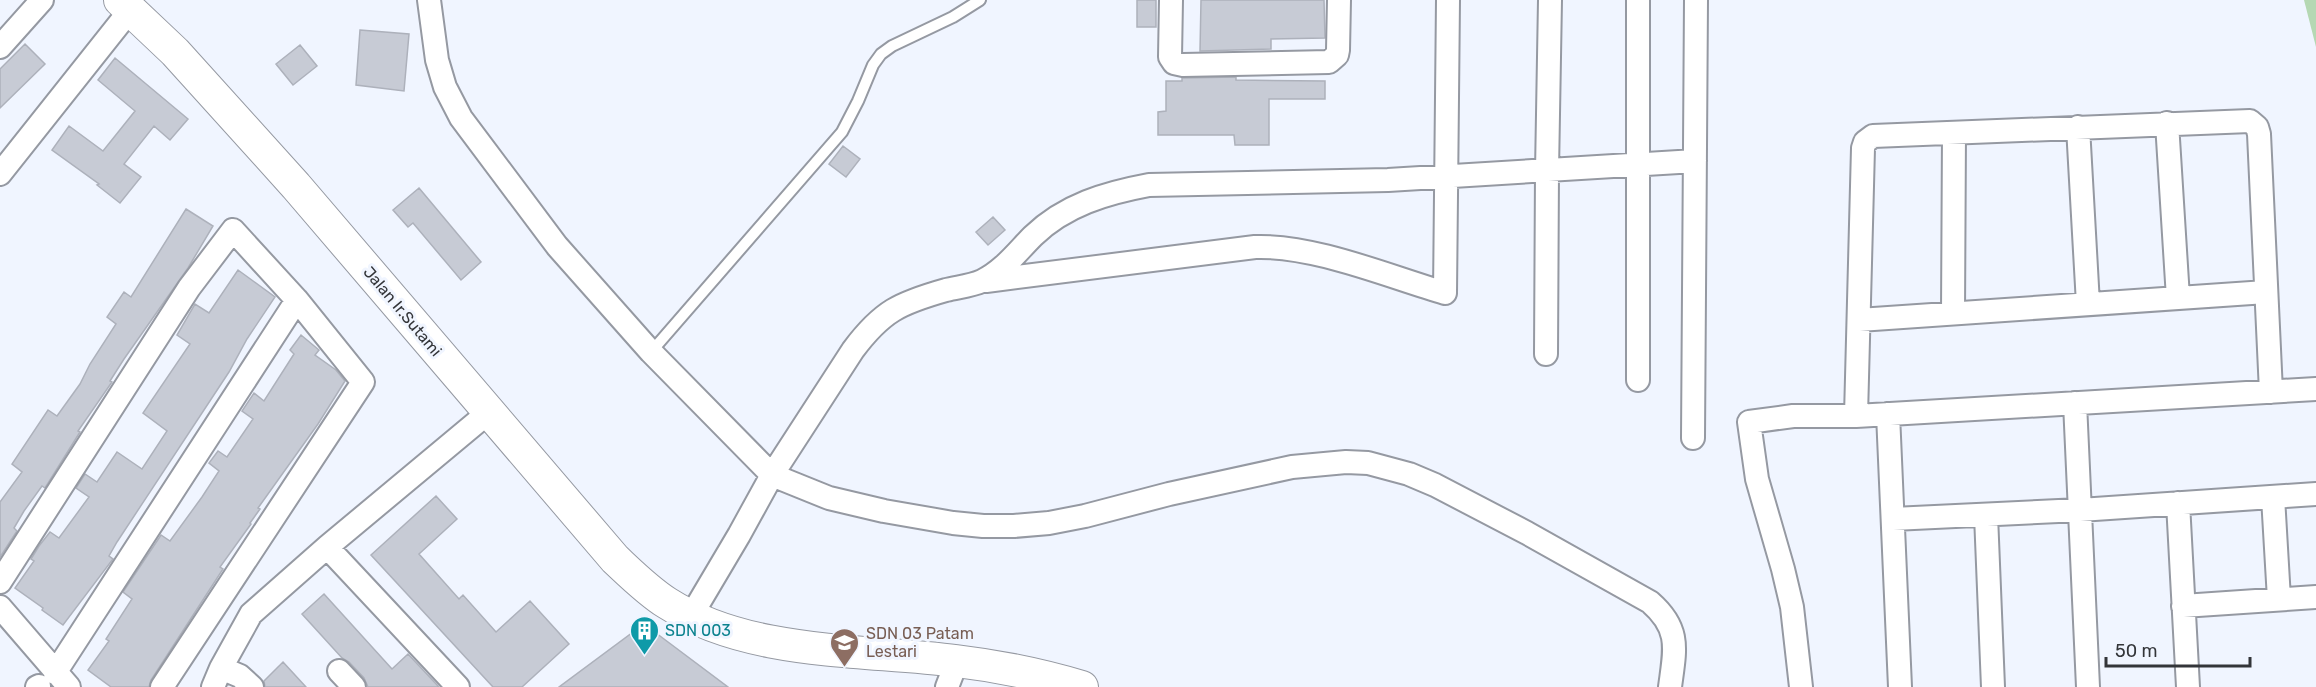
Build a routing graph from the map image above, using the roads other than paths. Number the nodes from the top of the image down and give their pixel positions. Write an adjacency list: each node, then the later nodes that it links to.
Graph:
1 (42, 0): 11 (street)
2 (429, 0): 27 (street)
3 (980, 0): 27 (lane)
4 (1171, 0): 5 (street)
5 (1339, 0)
6 (1448, 0): 19 (street)
7 (1550, 0): 17 (street)
8 (1638, 0): 16 (street)
9 (1696, 0): 15 (street)
10 (125, 4): 18 (street); 33 (street, Jalan Ir.Sutami)
11 (0, 47)
12 (2167, 123): 13 (street); 21 (street); 22 (street)
13 (2078, 127): 14 (street); 24 (street)
14 (1954, 133): 25 (street); 26 (street)
15 (1695, 161): 16 (street); 36 (street)
16 (1638, 165): 17 (street); 29 (street)
17 (1546, 171): 19 (street); 28 (street)
18 (0, 174)
19 (1445, 177): 20 (street); 20 (street)
20 (981, 281): 37 (street)
21 (2266, 292): 22 (street); 31 (street)
22 (2178, 298): 24 (street)
23 (297, 300): 45 (street); 53 (street); 54 (street)
24 (2088, 304): 25 (street)
25 (1953, 313): 26 (street)
26 (1859, 320): 35 (street)
27 (651, 352): 37 (street)
28 (1546, 354)
29 (1638, 380)
30 (2316, 389): 31 (street)
31 (2271, 392): 32 (street)
32 (2075, 403): 34 (street); 41 (street)
33 (489, 412): 44 (street); 50 (street, Jalan Ir.Sutami)
34 (1888, 414): 35 (street); 43 (street)
35 (1856, 416): 59 (street)
36 (1693, 438)
37 (772, 475): 50 (street); 58 (street)
38 (2316, 494): 39 (street)
39 (2272, 497): 40 (street); 47 (street)
40 (2178, 503): 41 (street); 48 (street)
41 (2080, 510): 42 (street); 62 (street)
42 (1986, 514): 43 (street); 61 (street)
43 (1893, 519): 60 (street)
44 (327, 547): 52 (street); 56 (street)
45 (0, 582)
46 (2316, 597): 47 (street)
47 (2279, 599): 48 (street)
48 (2183, 606): 63 (street)
49 (0, 607): 53 (street)
50 (691, 616): 51 (street, Jalan Ir.Sutami)
51 (952, 674): 57 (street, Jalan Ir.Sutami)
52 (217, 678): 55 (street)
53 (50, 683)
54 (162, 687)
55 (252, 687)
56 (458, 687)
57 (1082, 687)
58 (1670, 687)
59 (1801, 687)
60 (1900, 687)
61 (1993, 687)
62 (2088, 687)
63 (2188, 687)

